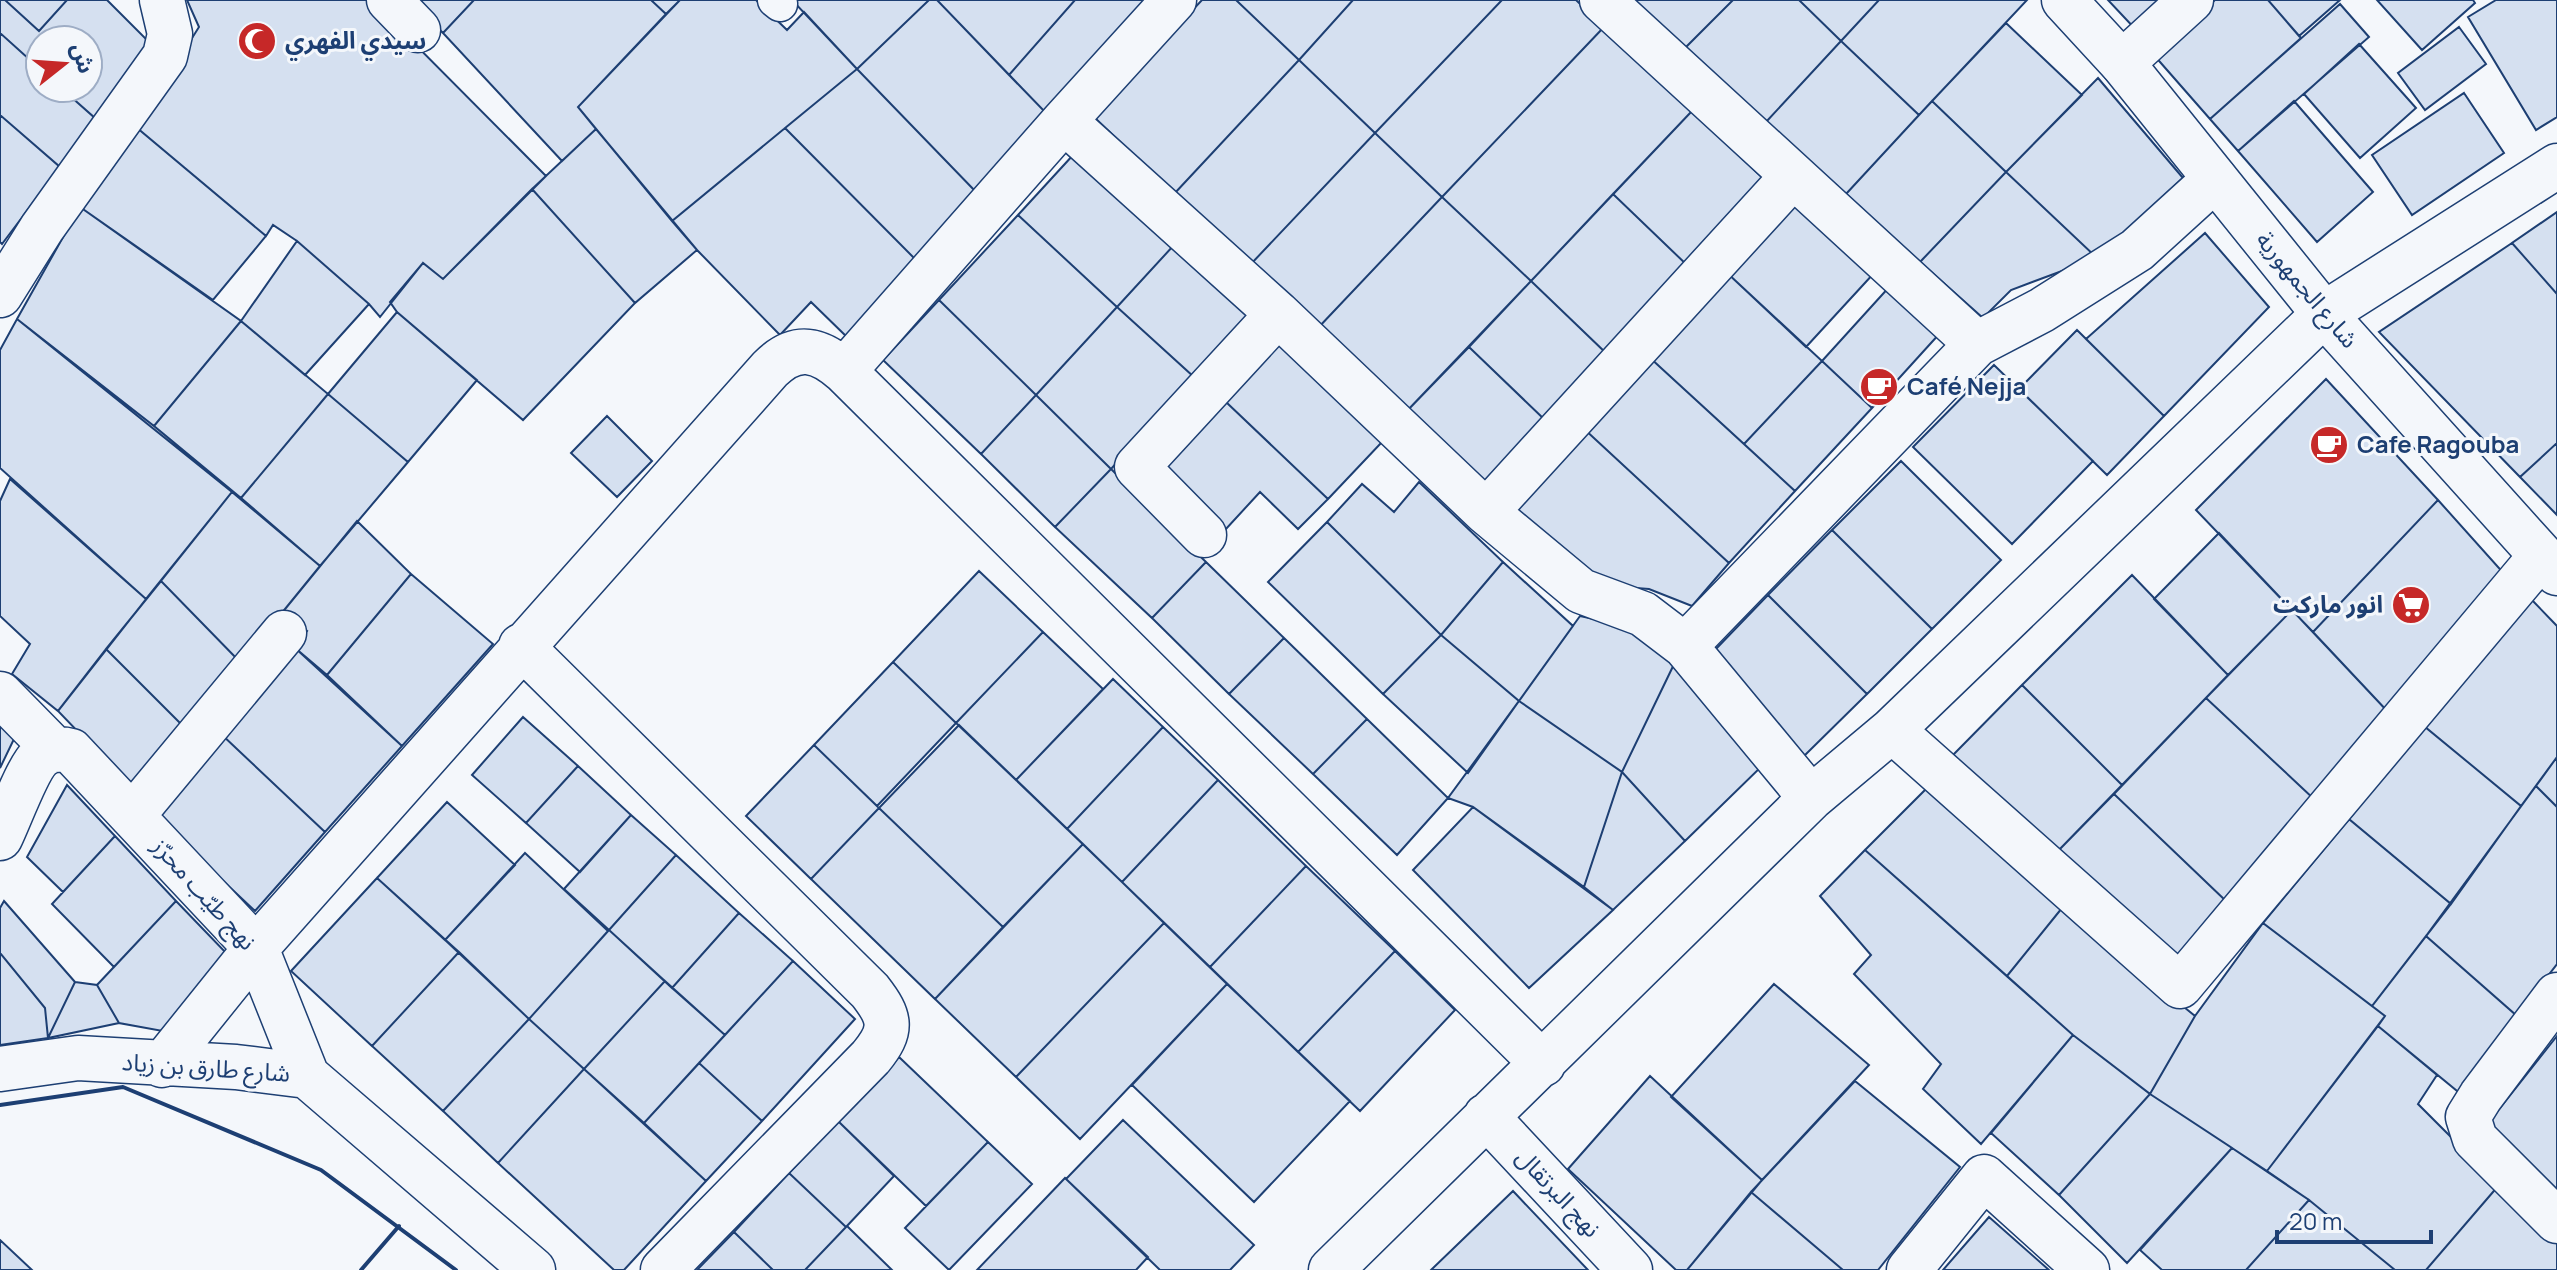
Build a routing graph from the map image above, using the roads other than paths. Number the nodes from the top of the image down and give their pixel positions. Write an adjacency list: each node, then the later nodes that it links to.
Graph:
1 (162, 0): 11 (street)
2 (1174, 0): 7 (street)
3 (1602, 0): 9 (street)
4 (2064, 0): 6 (street, شارع الجمهورية)
5 (2191, 0): 6 (street)
6 (2122, 63): 10 (street, شارع الجمهورية)
7 (1064, 121): 12 (street); 15 (street)
8 (2557, 166): 13 (street)
9 (1792, 177): 14 (street); 16 (street)
10 (2215, 179): 13 (street, شارع الجمهورية); 14 (street)
11 (0, 295)
12 (1278, 314): 16 (street); 17 (street)
13 (2324, 314): 18 (street, شارع الجمهورية); 23 (street)
14 (1977, 344): 21 (street)
15 (844, 371): 20 (street); 30 (street)
16 (1486, 512): 21 (street)
17 (1204, 535)
18 (2549, 564): 23 (street)
19 (284, 633): 26 (street)
20 (521, 646): 28 (street); 37 (street)
21 (1685, 646): 25 (street)
22 (0, 694): 24 (street, نهج طيّب محرّز)
23 (1892, 730): 25 (street)
24 (55, 750): 26 (street, نهج طيّب محرّز); 27 (street)
25 (1811, 798): 30 (street)
26 (132, 816): 28 (street, نهج طيّب محرّز)
27 (0, 838)
28 (256, 948): 31 (street); 33 (street, نهج طيّب محرّز)
29 (2557, 995): 35 (street)
30 (1543, 1064): 34 (street)
31 (162, 1065): 32 (street, شارع طارق بن زياد); 33 (street, شارع طارق بن زياد)
32 (0, 1069)
33 (307, 1076): 36 (street, شارع طارق بن زياد)
34 (1486, 1116): 38 (street); 39 (street, نهج البرتقال)
35 (2557, 1221)
36 (533, 1270)
37 (663, 1270)
38 (1331, 1270)
39 (1630, 1270)
40 (1909, 1270): 41 (street)
41 (2087, 1270)

